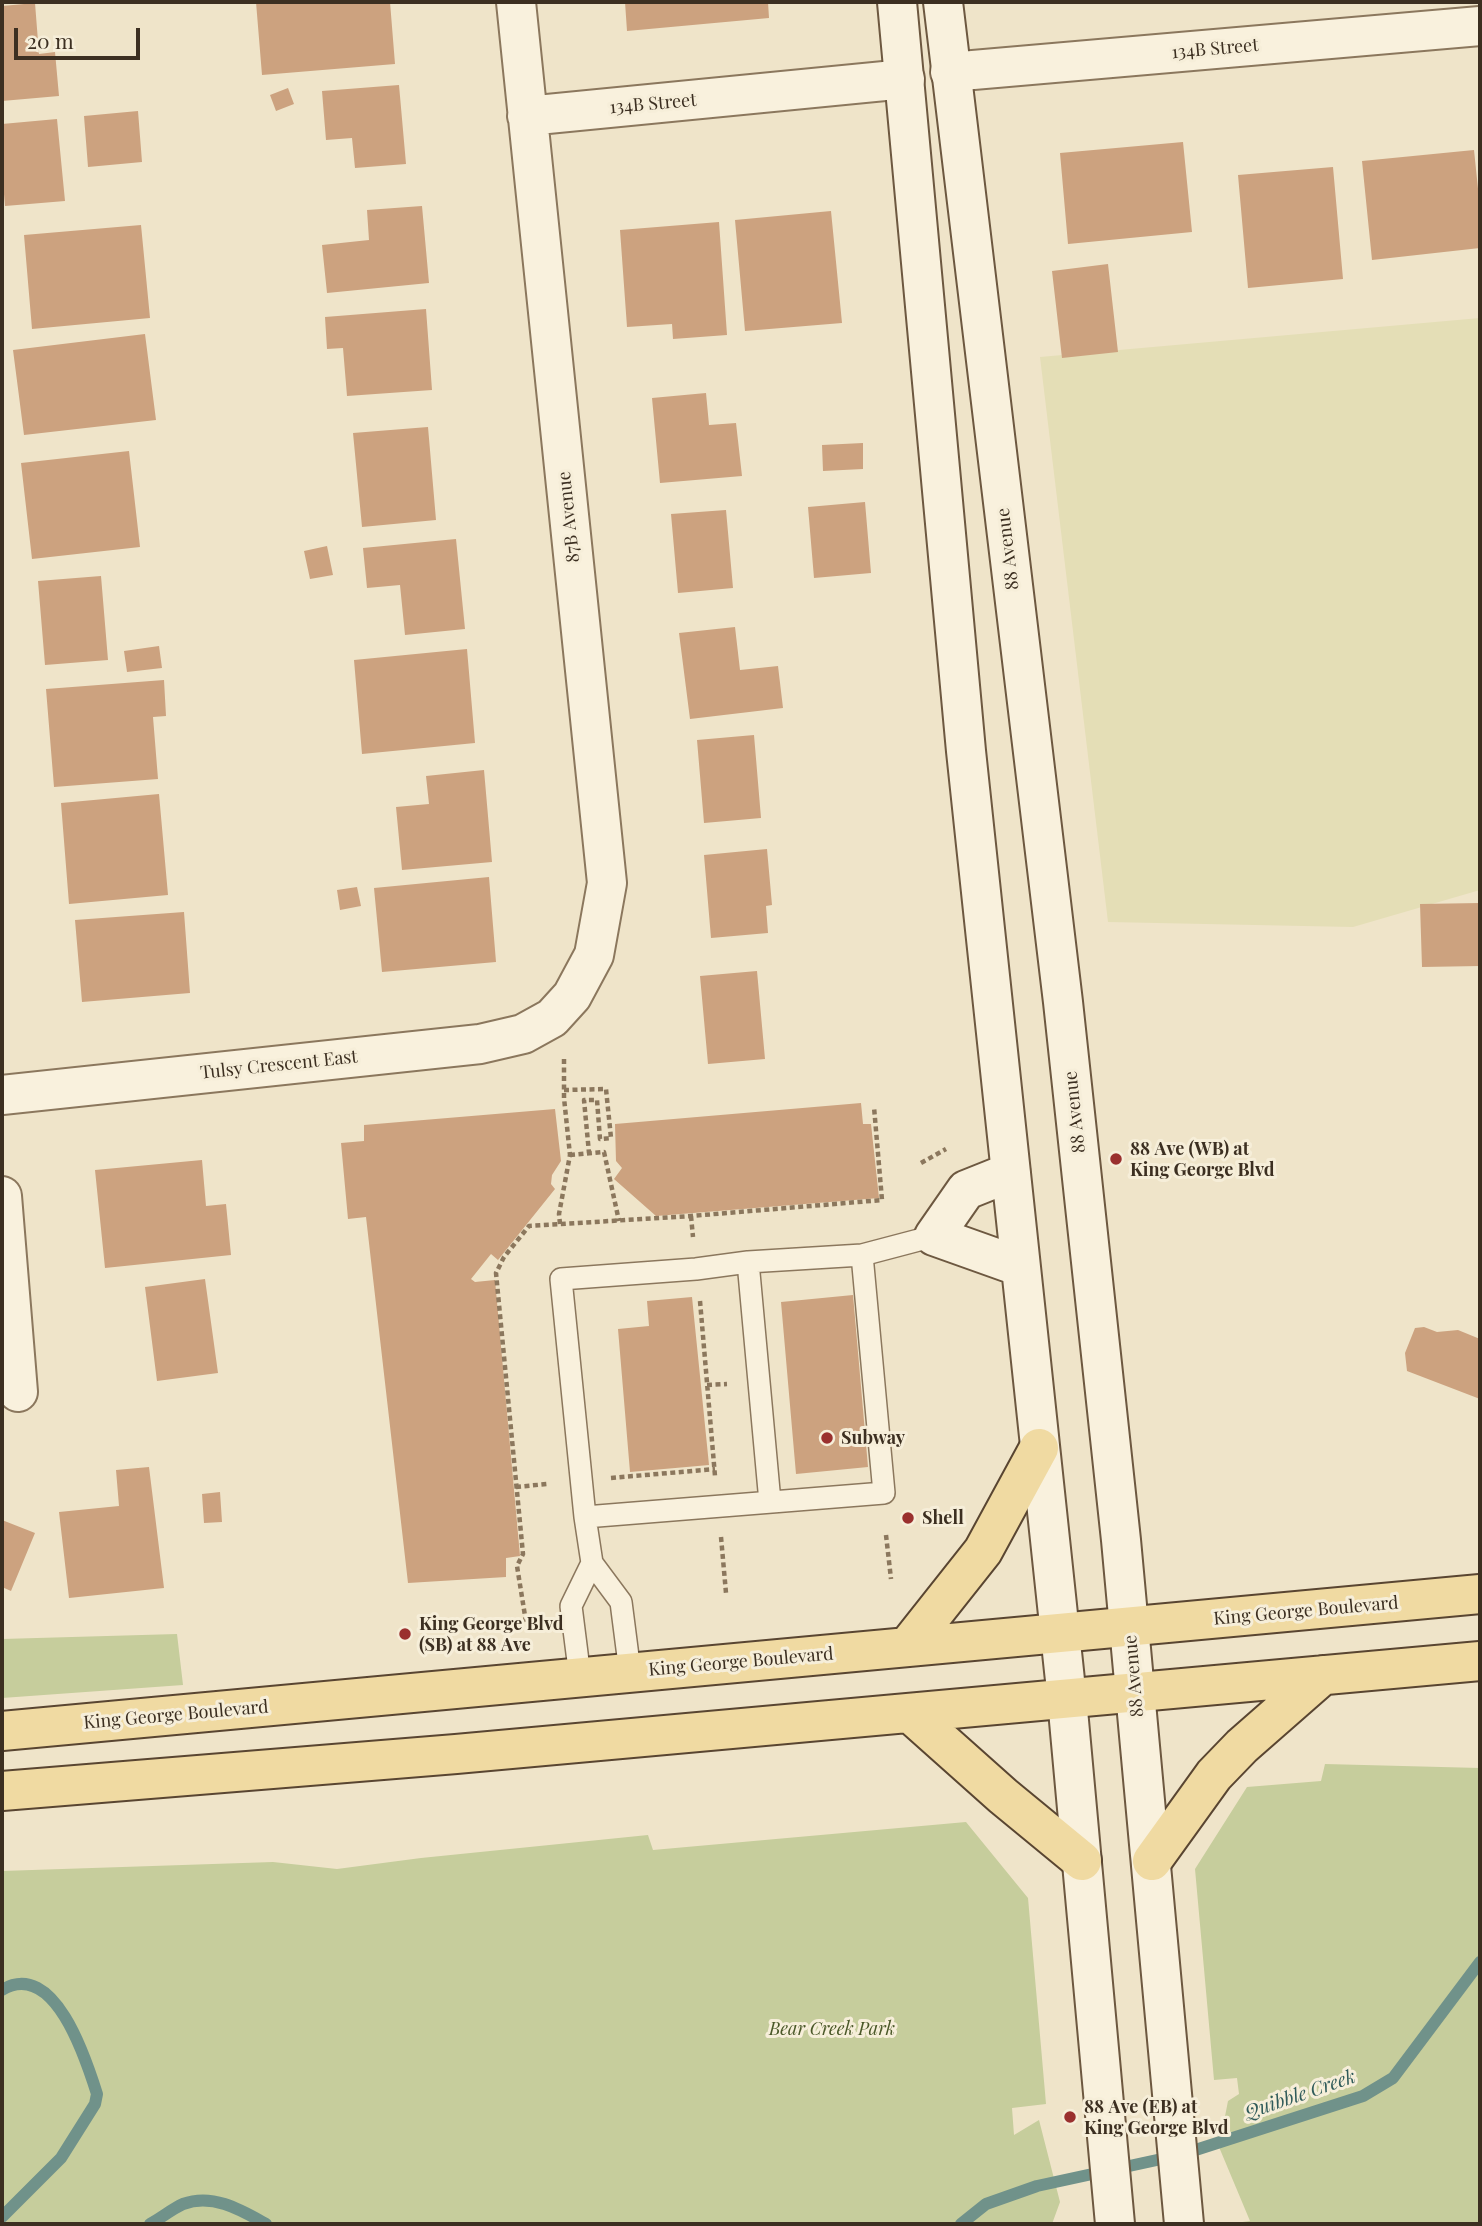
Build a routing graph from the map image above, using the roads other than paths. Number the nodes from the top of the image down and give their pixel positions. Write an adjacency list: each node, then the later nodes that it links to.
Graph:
1 (516, 2): 7 (main road, 87B Avenue)
2 (897, 2): 6 (main road)
3 (943, 2): 5 (main road, 88 Avenue)
4 (1480, 26): 5 (main road, 134B Street)
5 (950, 72): 22 (main road, 88 Avenue)
6 (905, 79): 7 (main road, 134B Street); 10 (main road)
7 (527, 116): 8 (main road, 87B Avenue)
8 (558, 1033): 9 (main road, Tulsy Crescent East)
9 (2, 1095)
10 (1011, 1172): 12 (main road); 15 (main road)
11 (2, 1196): 16 (main road)
12 (934, 1236): 13 (lane); 15 (main road)
13 (862, 1255): 14 (lane); 18 (lane)
14 (748, 1262): 18 (lane); 19 (lane)
15 (1021, 1266): 17 (main road)
16 (18, 1392)
17 (1039, 1448): 23 (main road); 24 (main road)
18 (770, 1502): 19 (lane)
19 (585, 1517): 20 (lane)
20 (592, 1563): 26 (lane); 28 (lane)
21 (1480, 1594): 22 (main road, King George Boulevard)
22 (1130, 1627): 23 (main road, King George Boulevard); 29 (main road, 88 Avenue)
23 (1060, 1633): 24 (main road, King George Boulevard); 30 (main road)
24 (907, 1647): 26 (main road, King George Boulevard)
25 (1480, 1661): 27 (main road)
26 (630, 1672): 28 (main road, King George Boulevard)
27 (1323, 1675): 29 (main road); 35 (main road)
28 (580, 1677): 32 (main road, King George Boulevard)
29 (1136, 1693): 30 (main road); 35 (main road, 88 Avenue)
30 (1067, 1699): 31 (main road); 34 (main road)
31 (911, 1714): 33 (main road); 34 (main road)
32 (2, 1731)
33 (2, 1791)
34 (1082, 1861): 36 (main road)
35 (1152, 1861): 37 (main road, 88 Avenue)
36 (1114, 2208)
37 (1184, 2224)

